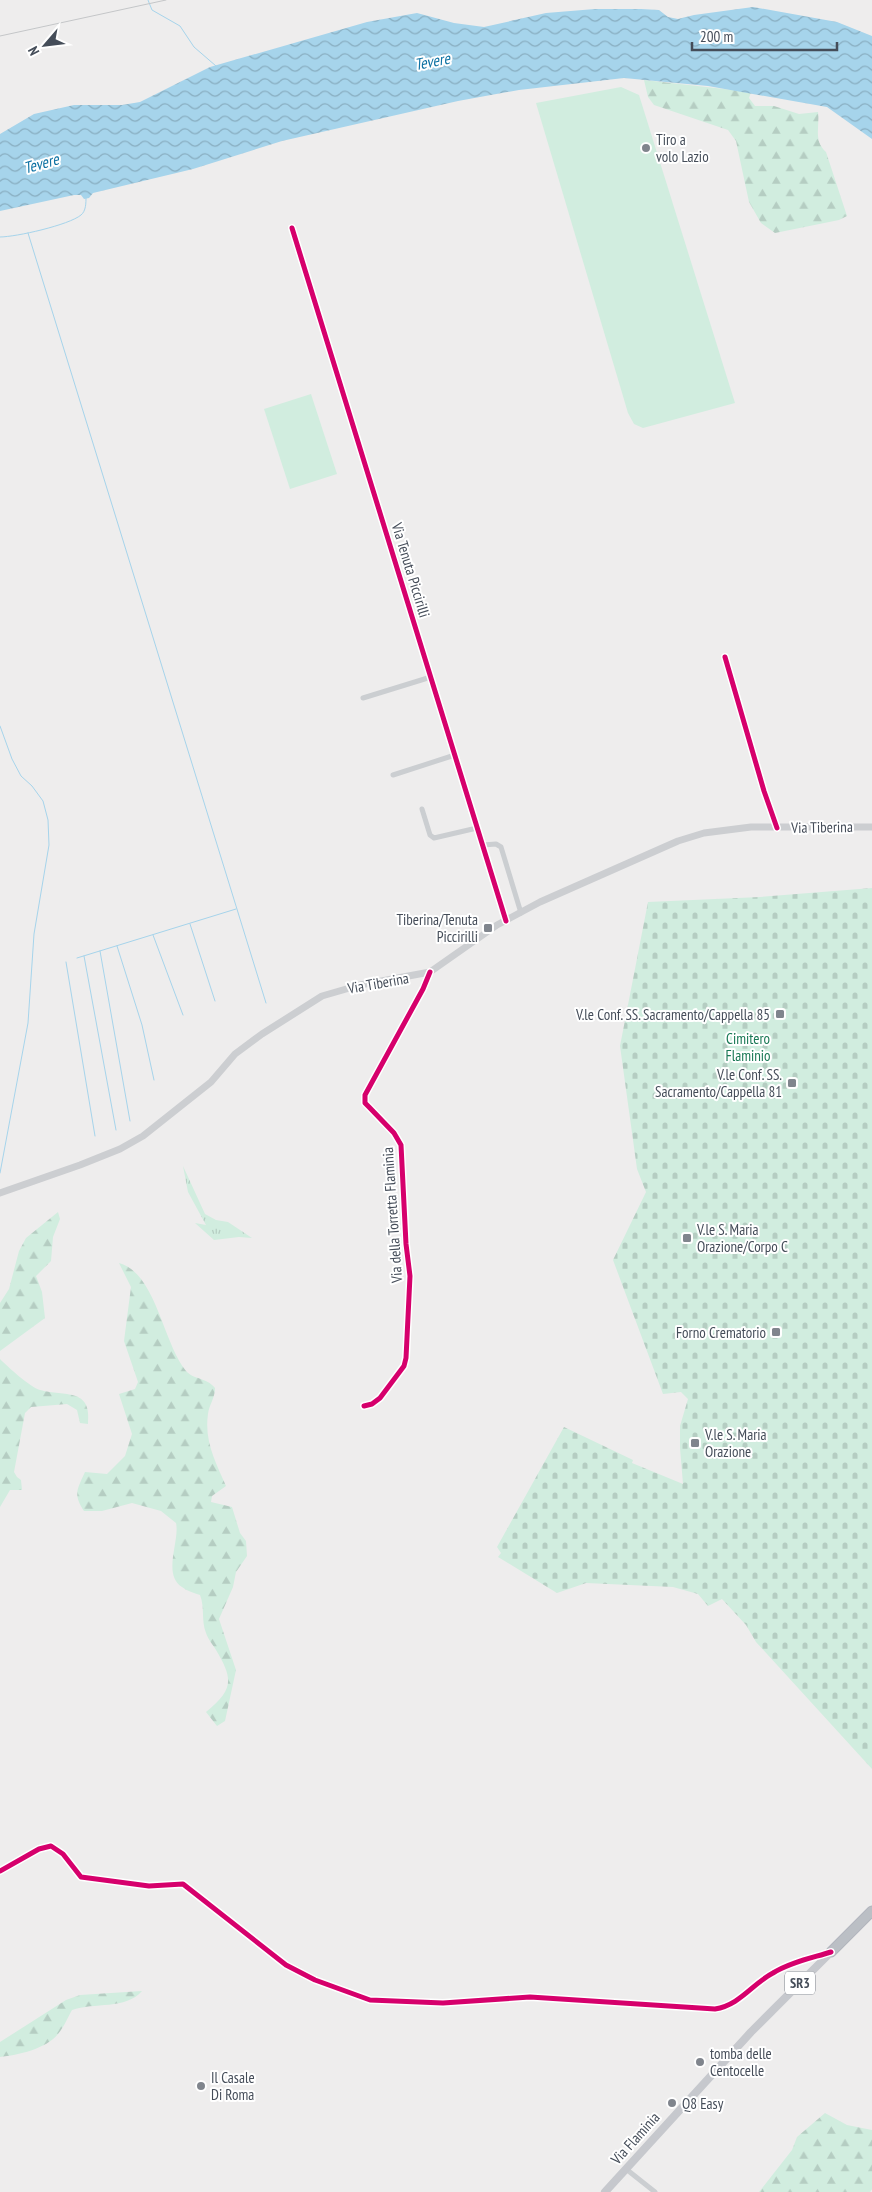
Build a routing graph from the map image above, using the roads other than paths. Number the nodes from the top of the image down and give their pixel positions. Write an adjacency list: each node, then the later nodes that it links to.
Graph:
1 (292, 228): 3 (street, Via Tenuta Piccirilli)
2 (725, 656): 10 (street)
3 (431, 677): 4 (street); 5 (street, Via Tenuta Piccirilli)
4 (364, 698)
5 (455, 755): 6 (street); 9 (street, Via Tenuta Piccirilli)
6 (393, 775)
7 (422, 809): 9 (street)
8 (872, 827): 10 (main road, Via Tiberina)
9 (477, 828): 11 (street, Via Tenuta Piccirilli)
10 (778, 828): 12 (main road, Via Tiberina)
11 (483, 845): 12 (street); 13 (street, Via Tenuta Piccirilli)
12 (521, 913): 13 (main road, Via Tiberina)
13 (506, 921): 14 (main road, Via Tiberina)
14 (430, 972): 15 (main road, Via Tiberina); 16 (street, Via della Torretta Flaminia)
15 (0, 1193)
16 (364, 1406)
17 (0, 1871): 20 (street)
18 (872, 1911): 20 (highway, Via Flaminia / SR3)
19 (872, 1918): 20 (highway, Via Flaminia / SR3)
20 (831, 1952): 21 (main road, Via Flaminia / SR3)
21 (626, 2169): 22 (main road, Via Flaminia / SR3); 23 (street)
22 (605, 2192)
23 (655, 2192)

